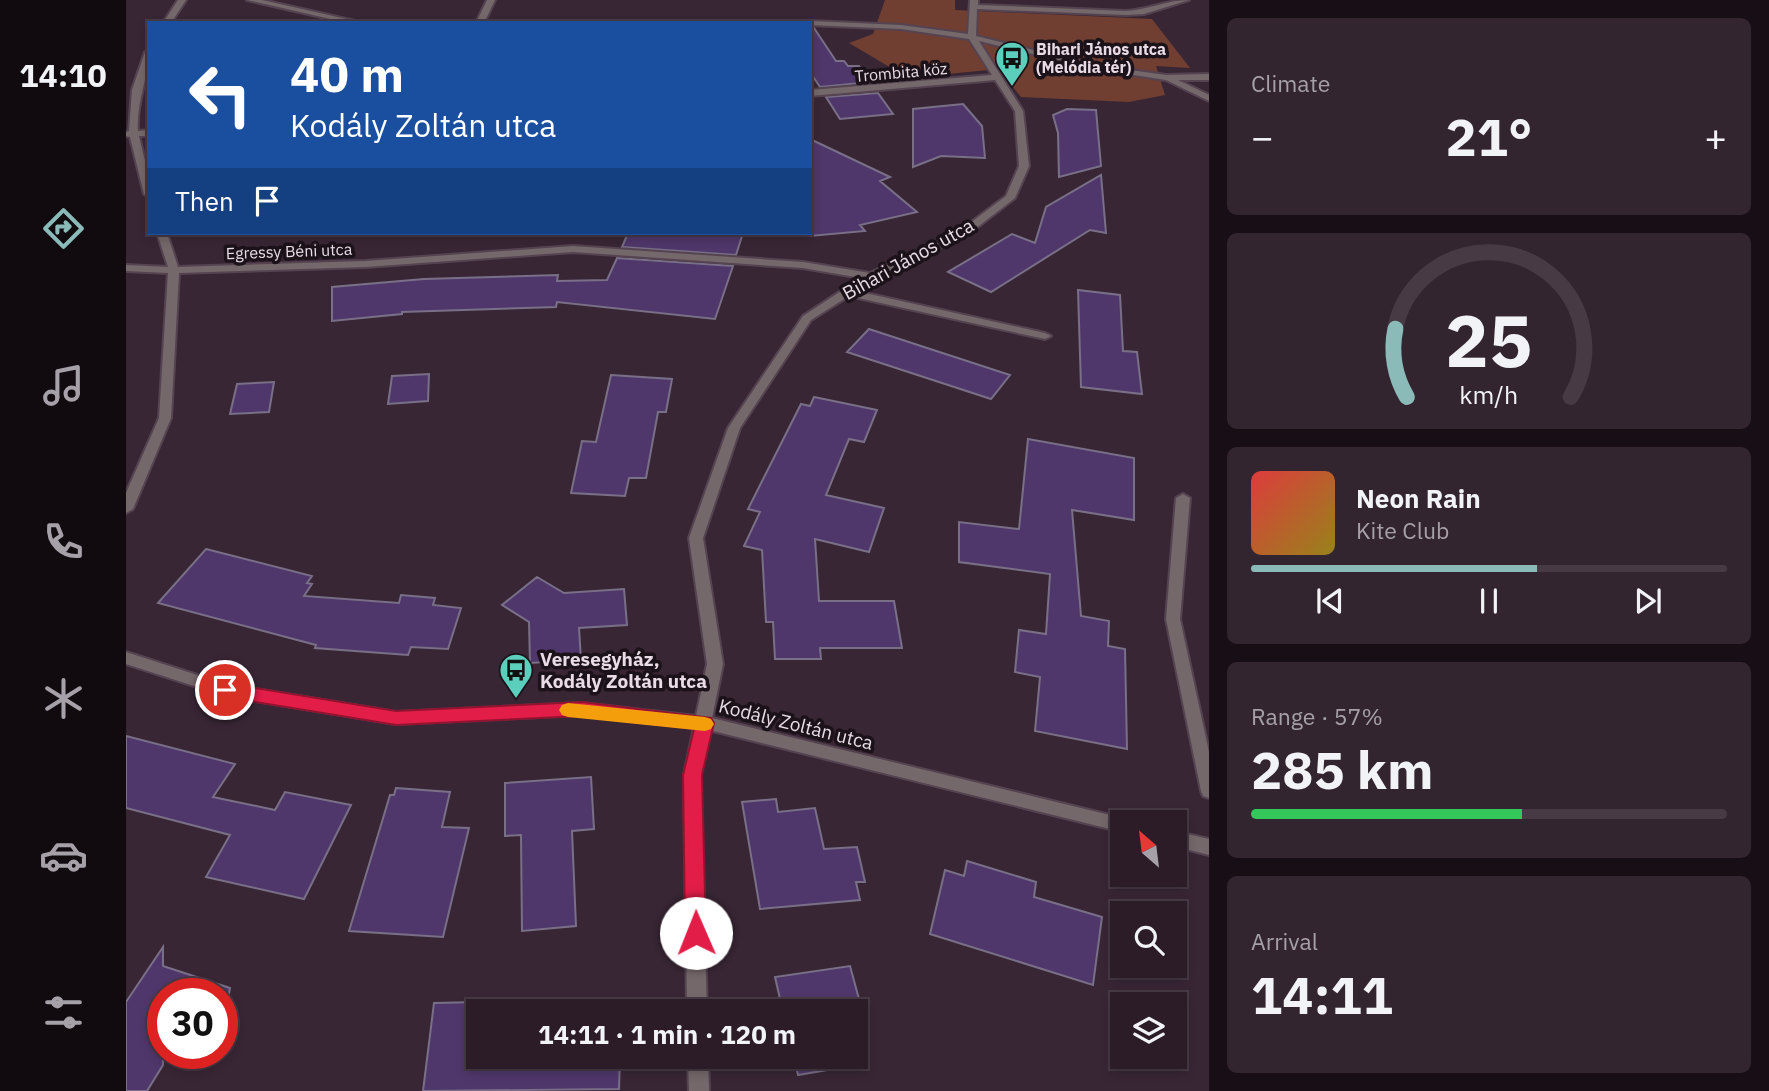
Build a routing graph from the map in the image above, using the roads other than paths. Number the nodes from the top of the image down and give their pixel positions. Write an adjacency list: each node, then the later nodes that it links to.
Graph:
1 (182, 0): 6 (street)
2 (251, 0): 7 (street)
3 (491, 0): 8 (street)
4 (1185, 0): 5 (street)
5 (974, 4): 10 (street)
6 (168, 21)
7 (351, 21)
8 (481, 21)
9 (812, 23): 10 (street)
10 (972, 37): 12 (street, Bihari János utca); 13 (street)
11 (147, 55): 18 (street)
12 (995, 77): 15 (street, Trombita köz); 23 (street, Bihari János utca)
13 (1167, 78): 14 (street); 16 (street)
14 (1209, 78)
15 (812, 93)
16 (1209, 98)
17 (147, 132): 18 (street)
18 (129, 134): 19 (street)
19 (147, 188)
20 (163, 235): 22 (street)
21 (126, 268): 22 (street, Egressy Béni utca)
22 (174, 270): 23 (street, Egressy Béni utca); 27 (street)
23 (871, 276): 24 (street, Bihari János utca)
24 (848, 292): 25 (street); 29 (street, Bihari János utca)
25 (1045, 336)
26 (1183, 498): 30 (street)
27 (126, 509)
28 (126, 658): 29 (street, Kodály Zoltán utca)
29 (705, 723): 31 (street, Kodály Zoltán utca); 34 (street, Bihari János utca)
30 (1209, 791)
31 (1110, 822)
32 (1187, 841): 33 (street)
33 (1209, 846)
34 (697, 999)
35 (698, 1069): 36 (street)
36 (699, 1091)

